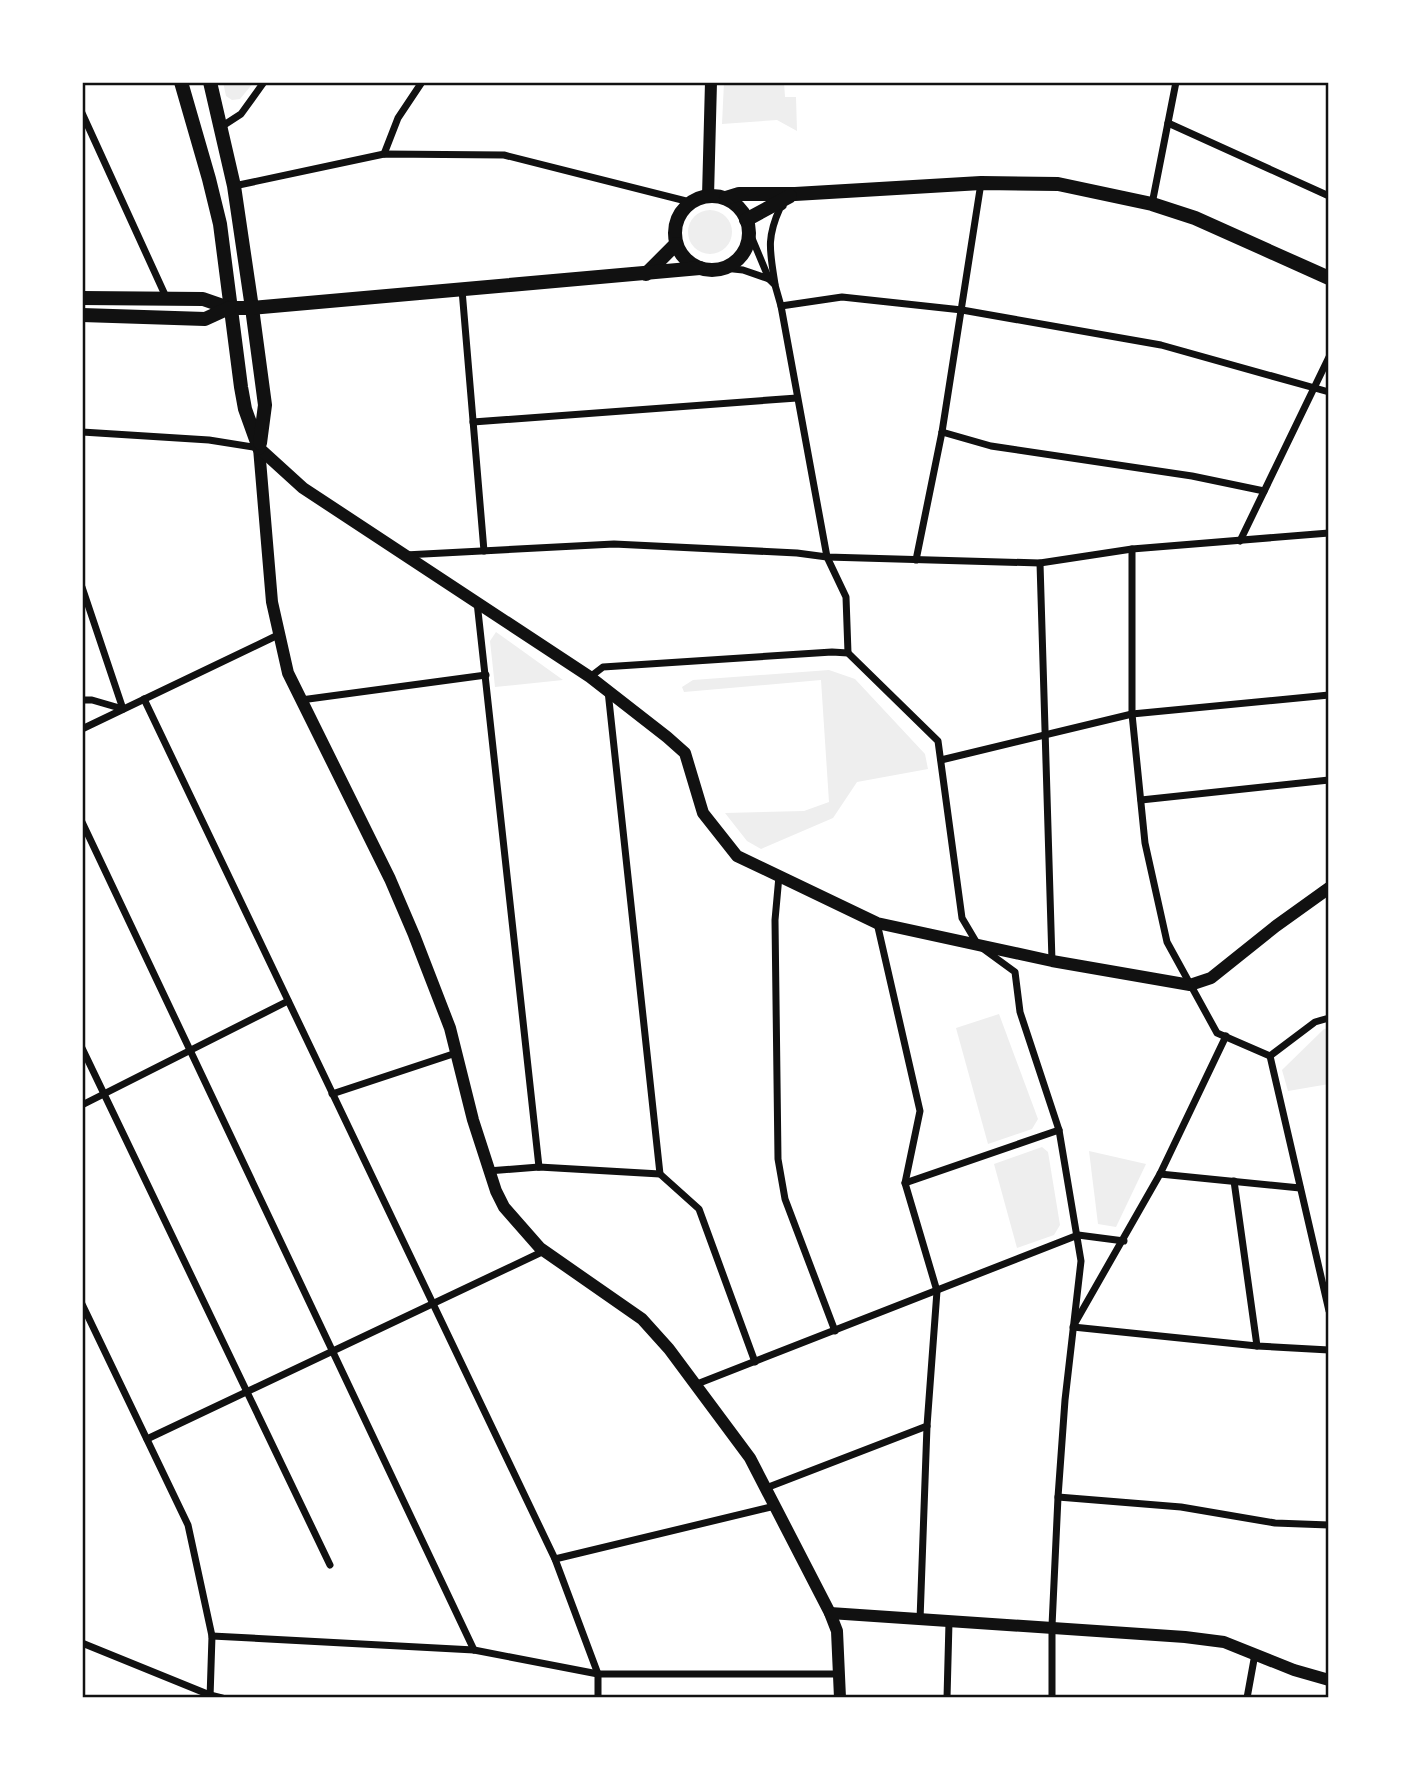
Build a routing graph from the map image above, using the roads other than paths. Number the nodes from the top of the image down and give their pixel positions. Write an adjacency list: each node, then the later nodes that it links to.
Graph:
1 (181, 82): 32 (main road)
2 (210, 82): 9 (main road)
3 (264, 82): 9 (street)
4 (422, 82): 10 (street)
5 (711, 82): 16 (street)
6 (1177, 82): 8 (street)
7 (82, 113): 29 (street)
8 (1168, 123): 15 (street); 19 (street)
9 (221, 128): 12 (main road)
10 (384, 154): 12 (street); 18 (street)
11 (981, 183): 13 (main road); 19 (main road); 33 (street)
12 (234, 186): 31 (main road)
13 (819, 192): 14 (main road); 26 (street)
14 (794, 194): 17 (main road); 20 (main road)
15 (1329, 195)
16 (708, 196): 17 (main road); 18 (main road)
17 (726, 198): 20 (main road)
18 (691, 202): 21 (main road)
19 (1152, 204): 25 (main road)
20 (748, 225): 23 (main road); 26 (street)
21 (676, 244): 22 (main road); 24 (main road)
22 (701, 268): 23 (main road); 24 (main road)
23 (724, 268): 26 (street)
24 (646, 274): 27 (main road)
25 (1329, 278)
26 (772, 282): 30 (street)
27 (462, 290): 31 (main road); 39 (street)
28 (82, 298): 29 (main road)
29 (166, 298): 32 (main road)
30 (781, 306): 33 (street); 38 (street)
31 (253, 308): 32 (main road); 42 (main road)
32 (229, 309): 34 (main road); 42 (main road)
33 (962, 310): 36 (street); 41 (street)
34 (82, 316)
35 (1329, 358): 36 (street)
36 (1314, 388): 37 (street); 43 (street)
37 (1329, 392)
38 (797, 398): 39 (street); 49 (street)
39 (473, 422): 47 (street)
40 (82, 432): 42 (street)
41 (942, 432): 43 (street); 50 (street)
42 (259, 448): 48 (street); 54 (street)
43 (1264, 491): 45 (street)
44 (1329, 533): 45 (street)
45 (1240, 541): 46 (street)
46 (1132, 549): 51 (street); 64 (street)
47 (484, 551): 48 (street); 49 (street)
48 (405, 555): 53 (street)
49 (827, 557): 50 (street); 55 (street)
50 (916, 560): 51 (street)
51 (1040, 563): 66 (street)
52 (82, 587): 63 (street)
53 (477, 603): 56 (street); 57 (street)
54 (278, 635): 60 (street); 61 (street)
55 (848, 653): 57 (street); 67 (street)
56 (486, 675): 61 (street); 88 (street)
57 (590, 677): 58 (street)
58 (607, 689): 71 (street); 90 (street)
59 (1329, 695): 64 (street)
60 (144, 699): 63 (street); 77 (street)
61 (301, 699): 82 (street)
62 (82, 700): 63 (street)
63 (123, 709): 65 (street)
64 (1132, 714): 66 (street); 69 (street)
65 (82, 729)
66 (1045, 735): 67 (street); 75 (street)
67 (941, 760): 74 (street)
68 (1329, 780): 69 (street)
69 (1140, 800): 76 (street)
70 (82, 822): 81 (street)
71 (779, 876): 73 (street); 105 (street)
72 (1329, 888): 76 (street)
73 (877, 923): 74 (street); 93 (street)
74 (978, 945): 75 (street); 87 (street)
75 (1052, 961): 76 (street)
76 (1190, 985): 79 (street)
77 (288, 1001): 81 (street); 85 (street)
78 (1329, 1018): 83 (street)
79 (1226, 1037): 83 (street); 91 (street)
80 (82, 1048): 84 (street)
81 (190, 1051): 84 (street); 108 (street)
82 (456, 1053): 85 (street); 89 (street)
83 (1269, 1056): 94 (street)
84 (104, 1094): 86 (street); 111 (street)
85 (332, 1094): 99 (street)
86 (82, 1105)
87 (1059, 1130): 93 (street); 95 (street)
88 (539, 1167): 89 (street); 90 (street)
89 (488, 1171): 97 (street)
90 (660, 1174): 109 (street)
91 (1160, 1174): 92 (street); 96 (street)
92 (1234, 1181): 94 (street); 106 (street)
93 (905, 1183): 98 (street)
94 (1300, 1188): 101 (street)
95 (1078, 1235): 96 (street); 98 (street); 103 (street)
96 (1124, 1241): 103 (street)
97 (544, 1251): 99 (street); 110 (street)
98 (937, 1291): 105 (street); 112 (street)
99 (432, 1303): 108 (street); 118 (street)
100 (82, 1304): 102 (street)
101 (1329, 1311)
102 (92, 1325): 104 (street); 113 (street)
103 (1073, 1327): 106 (street); 115 (street)
104 (82, 1329)
105 (835, 1331): 109 (street)
106 (1257, 1346): 107 (street)
107 (1329, 1350)
108 (332, 1351): 111 (street); 126 (street)
109 (755, 1362): 110 (street)
110 (697, 1384): 114 (street)
111 (247, 1391): 113 (street); 119 (street)
112 (927, 1426): 114 (street); 121 (street)
113 (147, 1438): 124 (street)
114 (766, 1488): 116 (street)
115 (1058, 1497): 117 (street); 123 (street)
116 (775, 1506): 118 (street); 120 (street)
117 (1329, 1525)
118 (555, 1559): 128 (street)
119 (330, 1565)
120 (830, 1613): 121 (street); 129 (street)
121 (920, 1620): 122 (street)
122 (949, 1622): 123 (street); 135 (street)
123 (1052, 1626): 127 (street); 136 (street)
124 (212, 1636): 126 (street); 131 (street)
125 (82, 1643): 131 (street)
126 (474, 1650): 128 (street)
127 (1255, 1654): 130 (street); 137 (street)
128 (598, 1674): 129 (street); 133 (street)
129 (840, 1674): 134 (street)
130 (1329, 1680)
131 (210, 1696): 132 (street)
132 (222, 1698)
133 (598, 1698)
134 (840, 1698)
135 (947, 1698)
136 (1052, 1698)
137 (1247, 1698)

